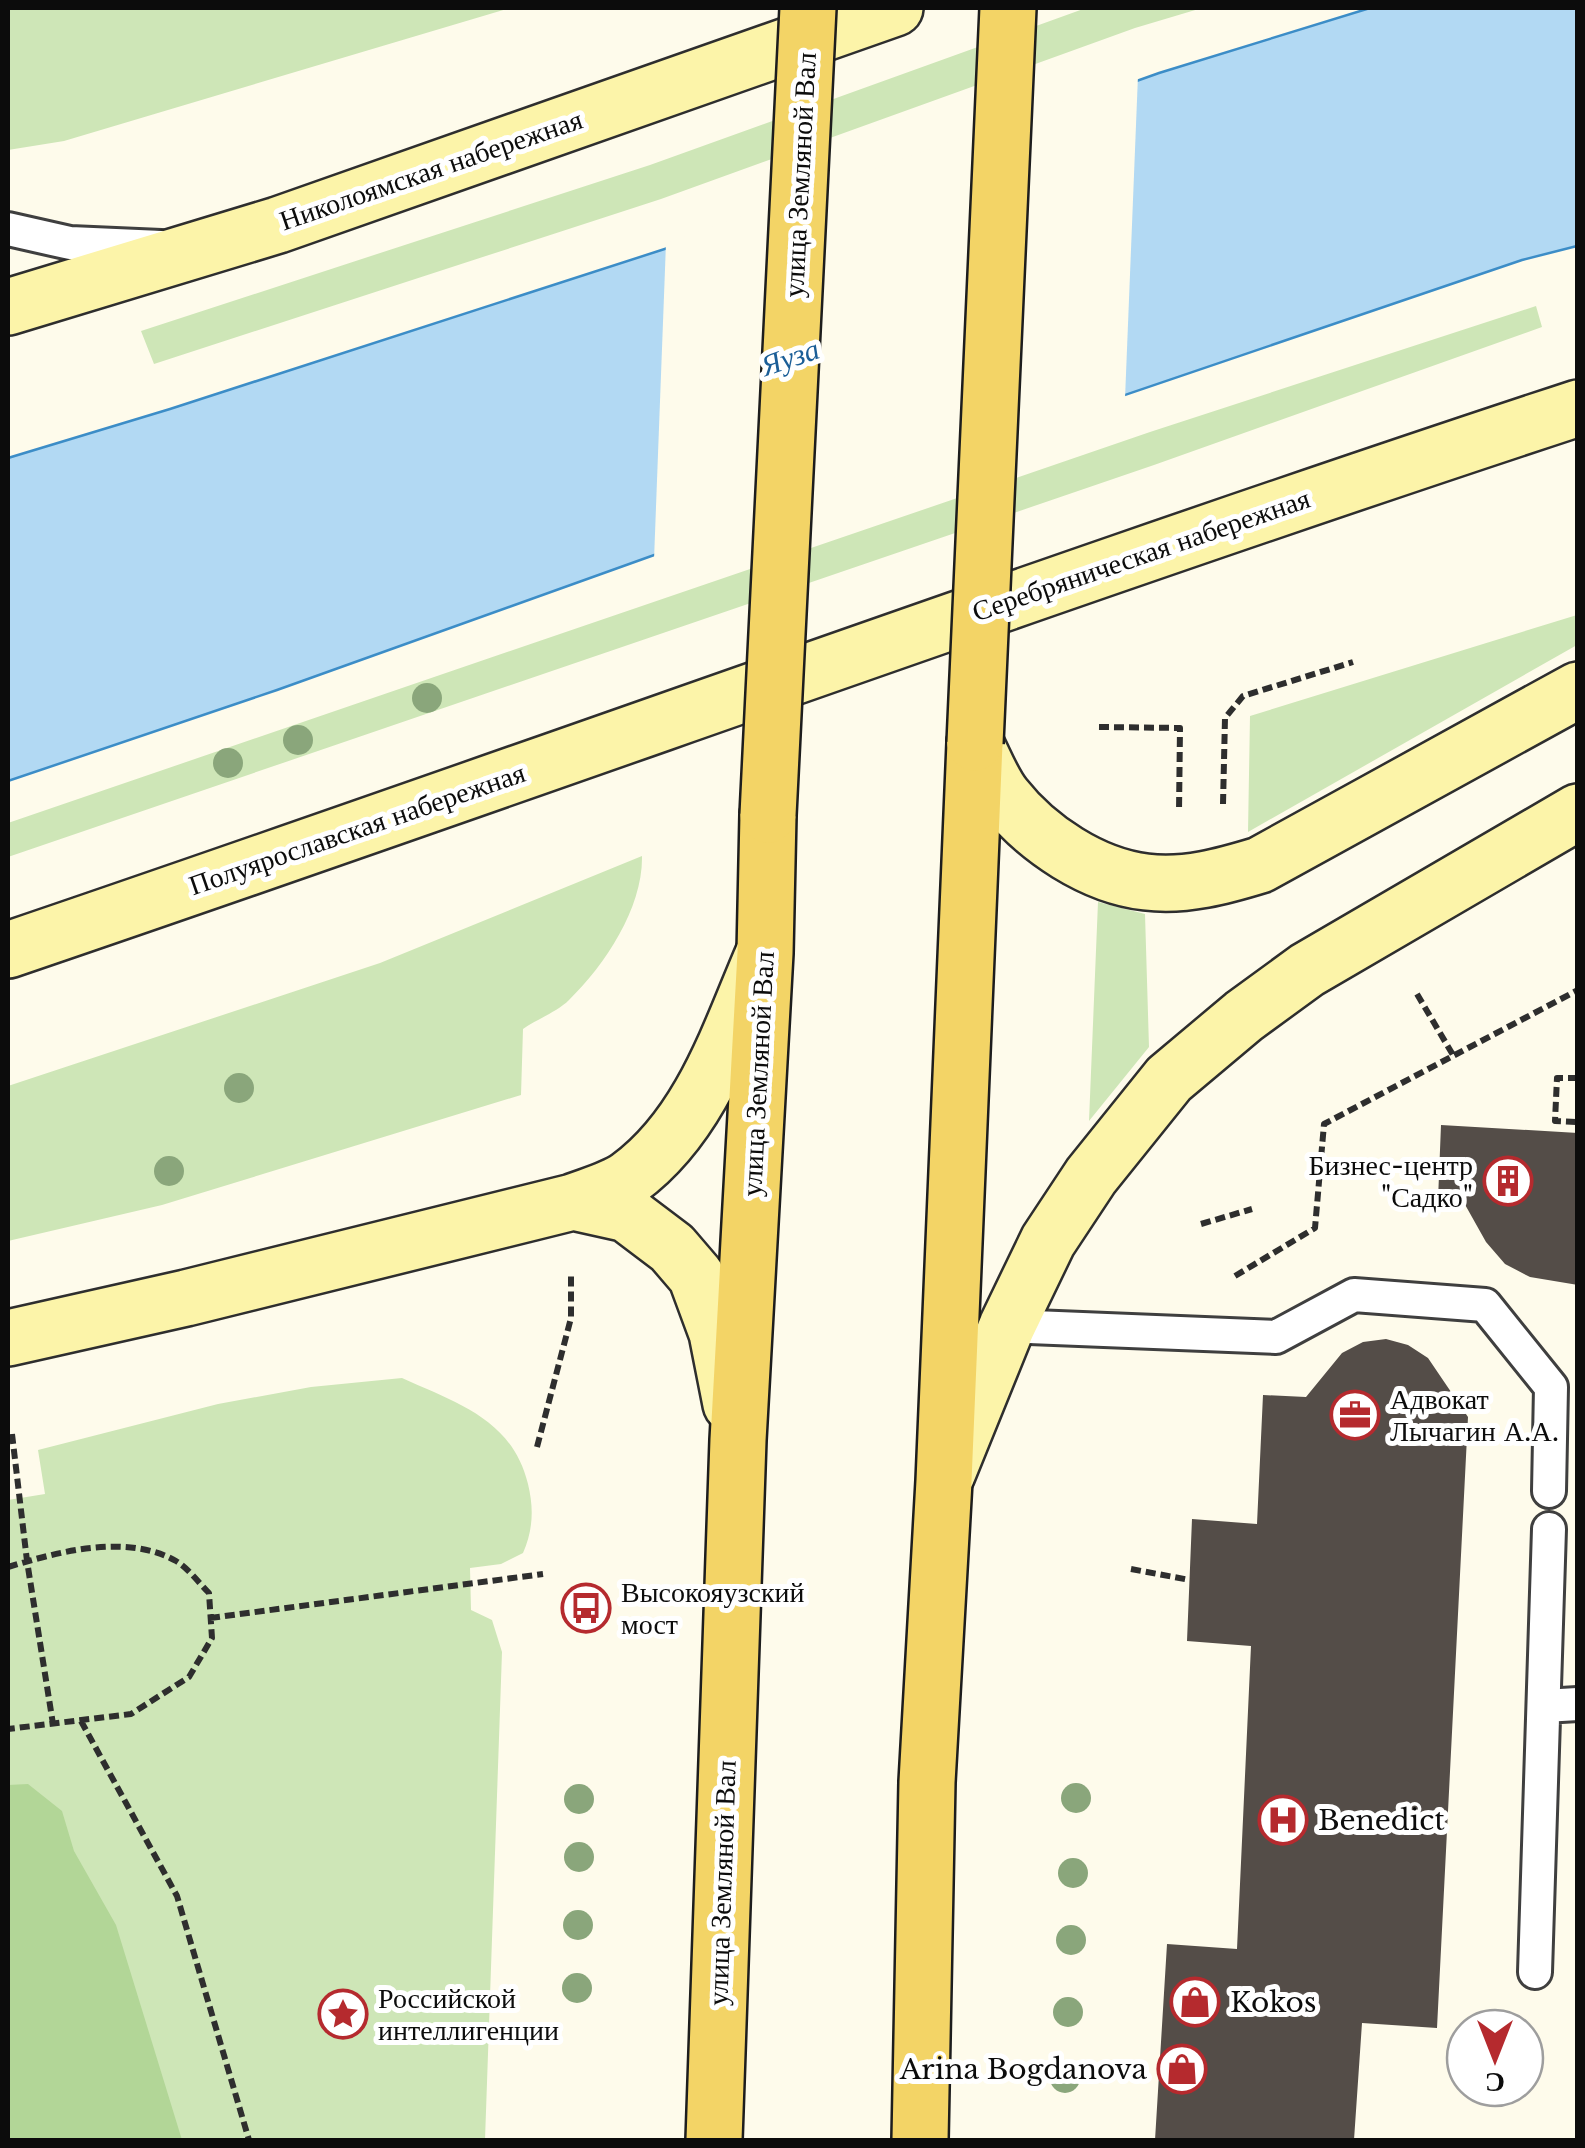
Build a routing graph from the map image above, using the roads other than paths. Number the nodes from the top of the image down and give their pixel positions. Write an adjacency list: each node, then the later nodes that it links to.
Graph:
1 (1008, 8): 9 (main road, bridge)
2 (851, 13): 3 (main road, Николоямская набережная); 12 (main road, улица Земляной Вал, bridge)
3 (278, 224): 4 (lane); 5 (main road, Николоямская набережная)
4 (8, 229)
5 (8, 307)
6 (1578, 408): 8 (main road, Серебряническая набережная)
7 (1578, 690): 9 (main road)
8 (706, 706): 11 (main road, Полуярославская набережная)
9 (975, 743): 17 (main road)
10 (1578, 812): 14 (main road)
11 (8, 950)
12 (764, 953): 13 (main road); 16 (main road, улица Земляной Вал)
13 (573, 1202): 15 (main road); 16 (main road)
14 (1008, 1326): 17 (main road); 18 (lane)
15 (8, 1338)
16 (738, 1440): 23 (main road, улица Земляной Вал)
17 (944, 1482): 24 (main road)
18 (1549, 1491)
19 (1549, 1529): 21 (lane)
20 (1578, 1704): 21 (lane)
21 (1544, 1706): 22 (lane)
22 (1535, 1972)
23 (714, 2140)
24 (920, 2140)

